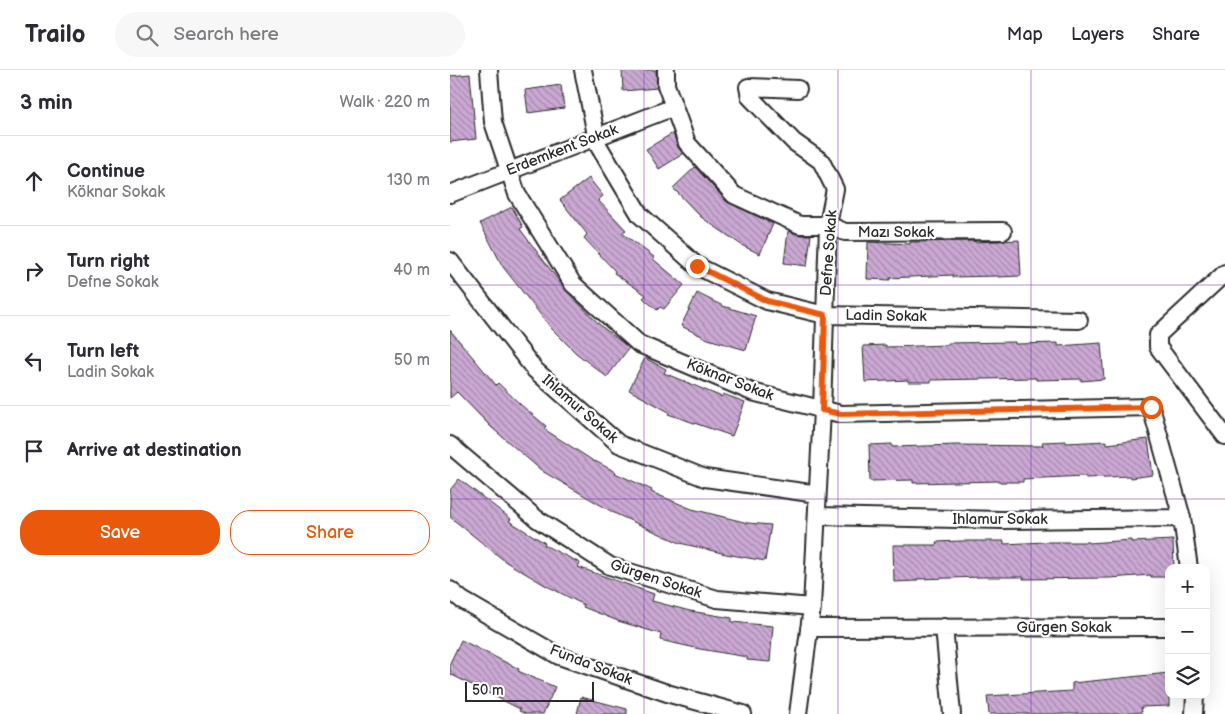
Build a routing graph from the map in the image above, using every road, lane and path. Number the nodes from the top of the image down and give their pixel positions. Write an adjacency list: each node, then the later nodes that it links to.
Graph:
1 (489, 70): 7 (street, Köknar Sokak)
2 (582, 70): 6 (street, Ladin Sokak)
3 (666, 70): 5 (street, Mazı Sokak)
4 (798, 89): 9 (street, Defne Sokak)
5 (674, 107): 6 (street, Erdemkent Sokak); 9 (street, Mazı Sokak)
6 (597, 136): 7 (street, Erdemkent Sokak); 13 (street, Ladin Sokak)
7 (510, 170): 8 (street, Erdemkent Sokak); 15 (street, Köknar Sokak)
8 (450, 194)
9 (828, 225): 10 (street, Mazı Sokak); 13 (street, Defne Sokak)
10 (1003, 231)
11 (450, 261): 18 (street, Ihlamur Sokak)
12 (1225, 273): 16 (street)
13 (825, 315): 14 (street, Ladin Sokak); 15 (street, Defne Sokak)
14 (1079, 320)
15 (822, 410): 18 (street, Defne Sokak); 20 (street, Köknar Sokak)
16 (1225, 436)
17 (450, 445): 23 (street, Gürgen Sokak)
18 (817, 494): 19 (street, Defne Sokak)
19 (818, 516): 20 (street, Ihlamur Sokak); 23 (street, Defne Sokak)
20 (1182, 518): 21 (street)
21 (1188, 564)
22 (450, 590): 28 (street, Funda Sokak)
23 (812, 607): 26 (street, Defne Sokak)
24 (944, 627): 25 (street, Gürgen Sokak); 26 (street, Gürgen Sokak); 30 (street)
25 (1165, 627)
26 (809, 628): 29 (street, Defne Sokak)
27 (1194, 699): 31 (street)
28 (743, 714)
29 (798, 714)
30 (952, 714)
31 (1194, 714)

